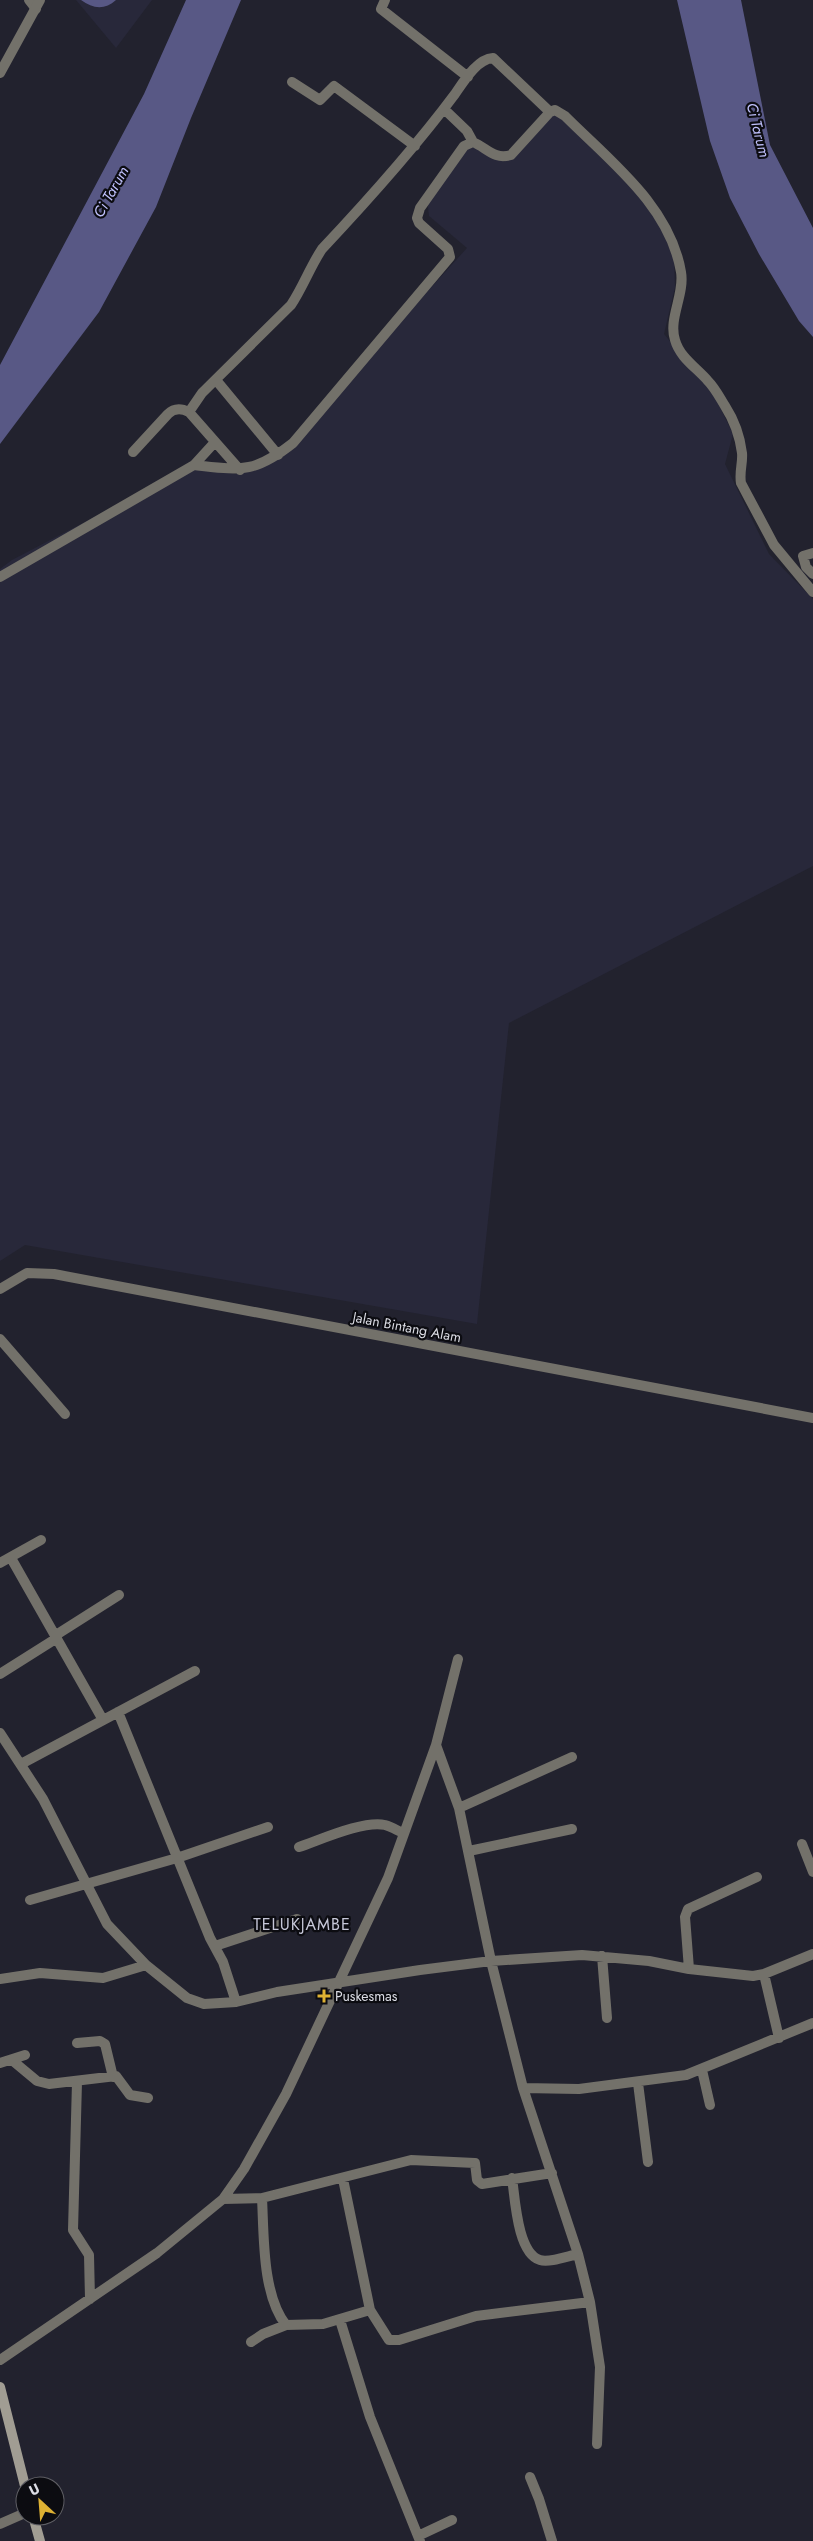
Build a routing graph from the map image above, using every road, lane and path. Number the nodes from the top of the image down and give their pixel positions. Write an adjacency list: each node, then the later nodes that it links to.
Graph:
1 (29, 0): 3 (street)
2 (385, 0): 6 (street)
3 (38, 5): 4 (street)
4 (2, 60): 5 (street)
5 (0, 73)
6 (468, 77): 8 (street); 9 (street)
7 (292, 82): 11 (street)
8 (444, 109): 10 (street); 11 (street)
9 (550, 112): 10 (street); 22 (street)
10 (473, 142): 16 (street)
11 (416, 146): 12 (street)
12 (216, 380): 13 (street); 16 (street)
13 (188, 412): 14 (street); 15 (street)
14 (215, 442): 17 (street); 18 (street)
15 (133, 452)
16 (278, 455): 18 (street)
17 (194, 465): 18 (street); 21 (street)
18 (240, 470)
19 (813, 552): 20 (street)
20 (813, 574)
21 (0, 577)
22 (813, 592)
23 (0, 1289): 26 (street, Jalan Bintang Alam)
24 (0, 1339): 25 (street)
25 (65, 1414)
26 (813, 1418)
27 (41, 1540): 28 (street)
28 (11, 1558): 29 (street); 31 (street)
29 (0, 1563)
30 (119, 1595): 31 (street)
31 (57, 1636): 34 (street); 36 (street)
32 (458, 1658): 38 (street)
33 (195, 1671): 35 (street)
34 (0, 1674)
35 (118, 1712): 36 (street); 48 (street)
36 (103, 1720): 40 (street)
37 (0, 1733): 40 (street)
38 (436, 1745): 41 (street); 44 (street)
39 (572, 1757): 41 (street)
40 (21, 1764): 51 (street)
41 (459, 1808): 47 (street)
42 (268, 1827): 48 (street)
43 (572, 1828): 47 (street)
44 (404, 1833): 46 (street); 62 (street)
45 (802, 1844): 49 (street)
46 (298, 1847)
47 (469, 1851): 57 (street)
48 (177, 1858): 51 (street); 54 (street)
49 (813, 1872)
50 (757, 1877): 59 (street)
51 (86, 1884): 52 (street); 58 (street)
52 (30, 1900)
53 (297, 1919): 54 (street)
54 (215, 1946): 63 (street)
55 (813, 1954): 60 (street)
56 (602, 1956): 57 (street); 59 (street); 64 (street)
57 (491, 1961): 62 (street); 75 (street)
58 (146, 1965): 61 (street); 63 (street)
59 (689, 1969): 60 (street)
60 (764, 1974): 66 (street)
61 (0, 1979)
62 (339, 1982): 63 (street); 83 (street)
63 (236, 2002)
64 (607, 2018)
65 (813, 2023): 66 (street)
66 (779, 2038): 71 (street)
67 (77, 2043): 72 (street)
68 (25, 2055): 69 (street)
69 (13, 2061): 70 (street); 73 (street)
70 (0, 2063)
71 (702, 2070): 74 (street); 77 (street)
72 (113, 2076): 73 (street); 76 (street)
73 (77, 2082): 85 (street)
74 (638, 2083): 75 (street); 78 (street)
75 (523, 2088): 79 (street)
76 (148, 2098)
77 (710, 2105)
78 (648, 2162)
79 (552, 2173): 80 (street); 84 (street)
80 (512, 2178): 81 (street); 84 (street)
81 (343, 2179): 82 (street); 87 (street)
82 (262, 2198): 83 (street); 89 (street)
83 (223, 2199): 85 (street)
84 (578, 2254): 86 (street)
85 (90, 2299): 91 (street)
86 (590, 2302): 87 (street); 93 (street)
87 (370, 2310): 88 (street)
88 (340, 2320): 89 (street); 100 (street)
89 (286, 2324): 90 (street)
90 (251, 2342)
91 (0, 2360)
92 (0, 2387): 94 (main road)
93 (597, 2444)
94 (22, 2476)
95 (530, 2477): 102 (street)
96 (15, 2517): 98 (street)
97 (452, 2520): 100 (street)
98 (0, 2524)
99 (36, 2526): 101 (main road)
100 (419, 2538)
101 (40, 2541)
102 (552, 2541)

